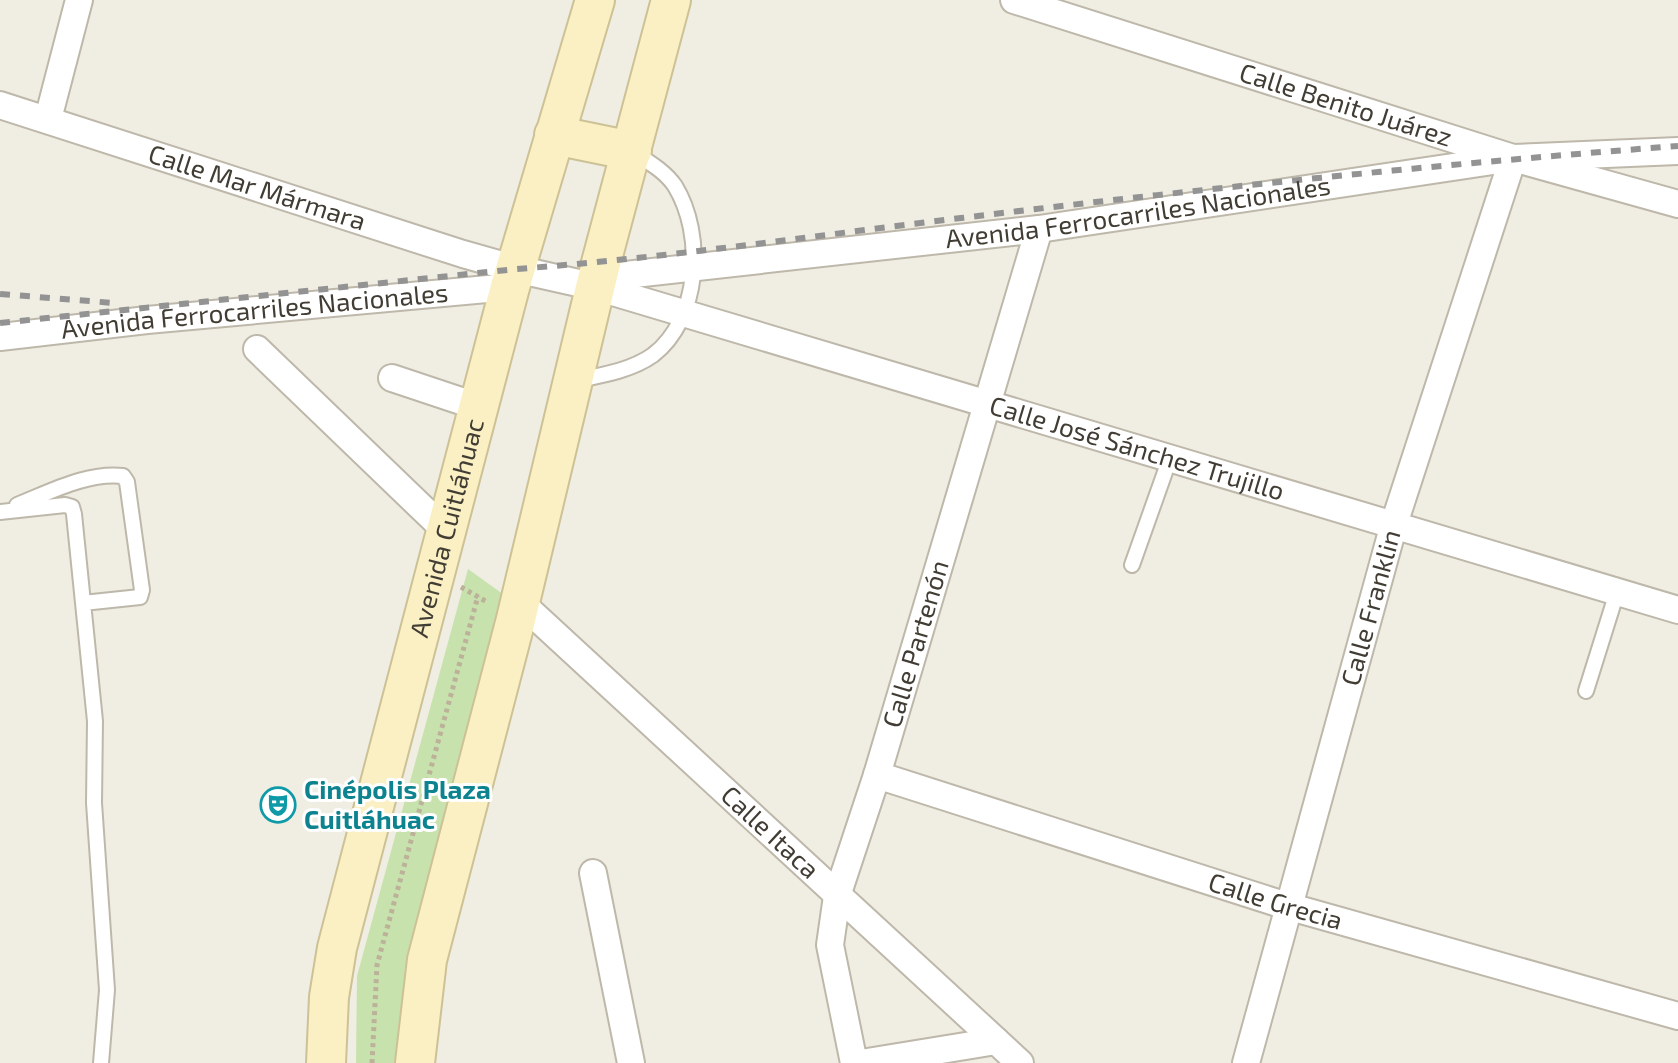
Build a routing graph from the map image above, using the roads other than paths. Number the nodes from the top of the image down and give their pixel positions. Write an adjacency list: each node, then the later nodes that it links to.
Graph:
1 (79, 0): 6 (street)
2 (595, 0): 7 (main road, Avenida Cuitláhuac)
3 (671, 0): 8 (main road)
4 (1014, 0): 10 (street, Calle Benito Juárez)
5 (0, 105): 6 (street, Calle Mar Mármara)
6 (48, 119): 14 (street, Calle Mar Mármara)
7 (554, 135): 8 (main road); 14 (main road, Avenida Cuitláhuac)
8 (632, 151): 13 (lane); 15 (main road)
9 (1678, 151): 10 (street, Avenida Ferrocarriles Nacionales)
10 (1513, 158): 11 (street, Calle Benito Juárez); 12 (street, Avenida Ferrocarriles Nacionales); 25 (street, Calle Franklin)
11 (1678, 204)
12 (1039, 229): 13 (street, Avenida Ferrocarriles Nacionales); 21 (street, Calle Partenón)
13 (693, 267): 15 (street, Avenida Ferrocarriles Nacionales); 16 (lane)
14 (513, 278): 15 (street, Calle José Sánchez Trujillo); 17 (street, Avenida Ferrocarriles Nacionales); 22 (main road, Avenida Cuitláhuac)
15 (597, 282): 16 (street, Calle José Sánchez Trujillo); 20 (main road)
16 (685, 314): 20 (lane); 21 (street, Calle José Sánchez Trujillo)
17 (0, 337)
18 (257, 349): 26 (street)
19 (392, 378): 22 (street)
20 (574, 381): 31 (main road)
21 (985, 404): 23 (street, Calle José Sánchez Trujillo); 33 (street, Calle Partenón)
22 (479, 407): 26 (main road, Avenida Cuitláhuac)
23 (1170, 458): 25 (street, Calle José Sánchez Trujillo); 27 (lane)
24 (1, 512): 29 (lane); 29 (lane)
25 (1394, 524): 28 (street, Calle José Sánchez Trujillo); 36 (street, Calle Franklin)
26 (446, 531): 40 (main road, Avenida Cuitláhuac)
27 (1132, 565)
28 (1617, 592): 30 (street, Calle José Sánchez Trujillo); 32 (lane)
29 (83, 603): 39 (lane)
30 (1678, 610)
31 (518, 611): 35 (street, Calle Itaca); 41 (main road)
32 (1586, 691)
33 (877, 775): 35 (street, Calle Partenón); 36 (street, Calle Grecia)
34 (593, 873): 42 (street)
35 (837, 896): 38 (street, Calle Itaca); 43 (street, Calle Partenón)
36 (1287, 906): 37 (street, Calle Grecia); 46 (street, Calle Franklin)
37 (1678, 1016)
38 (996, 1041): 44 (street); 45 (street, Calle Itaca)
39 (101, 1063)
40 (326, 1063)
41 (415, 1063)
42 (631, 1063)
43 (854, 1063)
44 (861, 1063)
45 (1020, 1063)
46 (1246, 1063)

